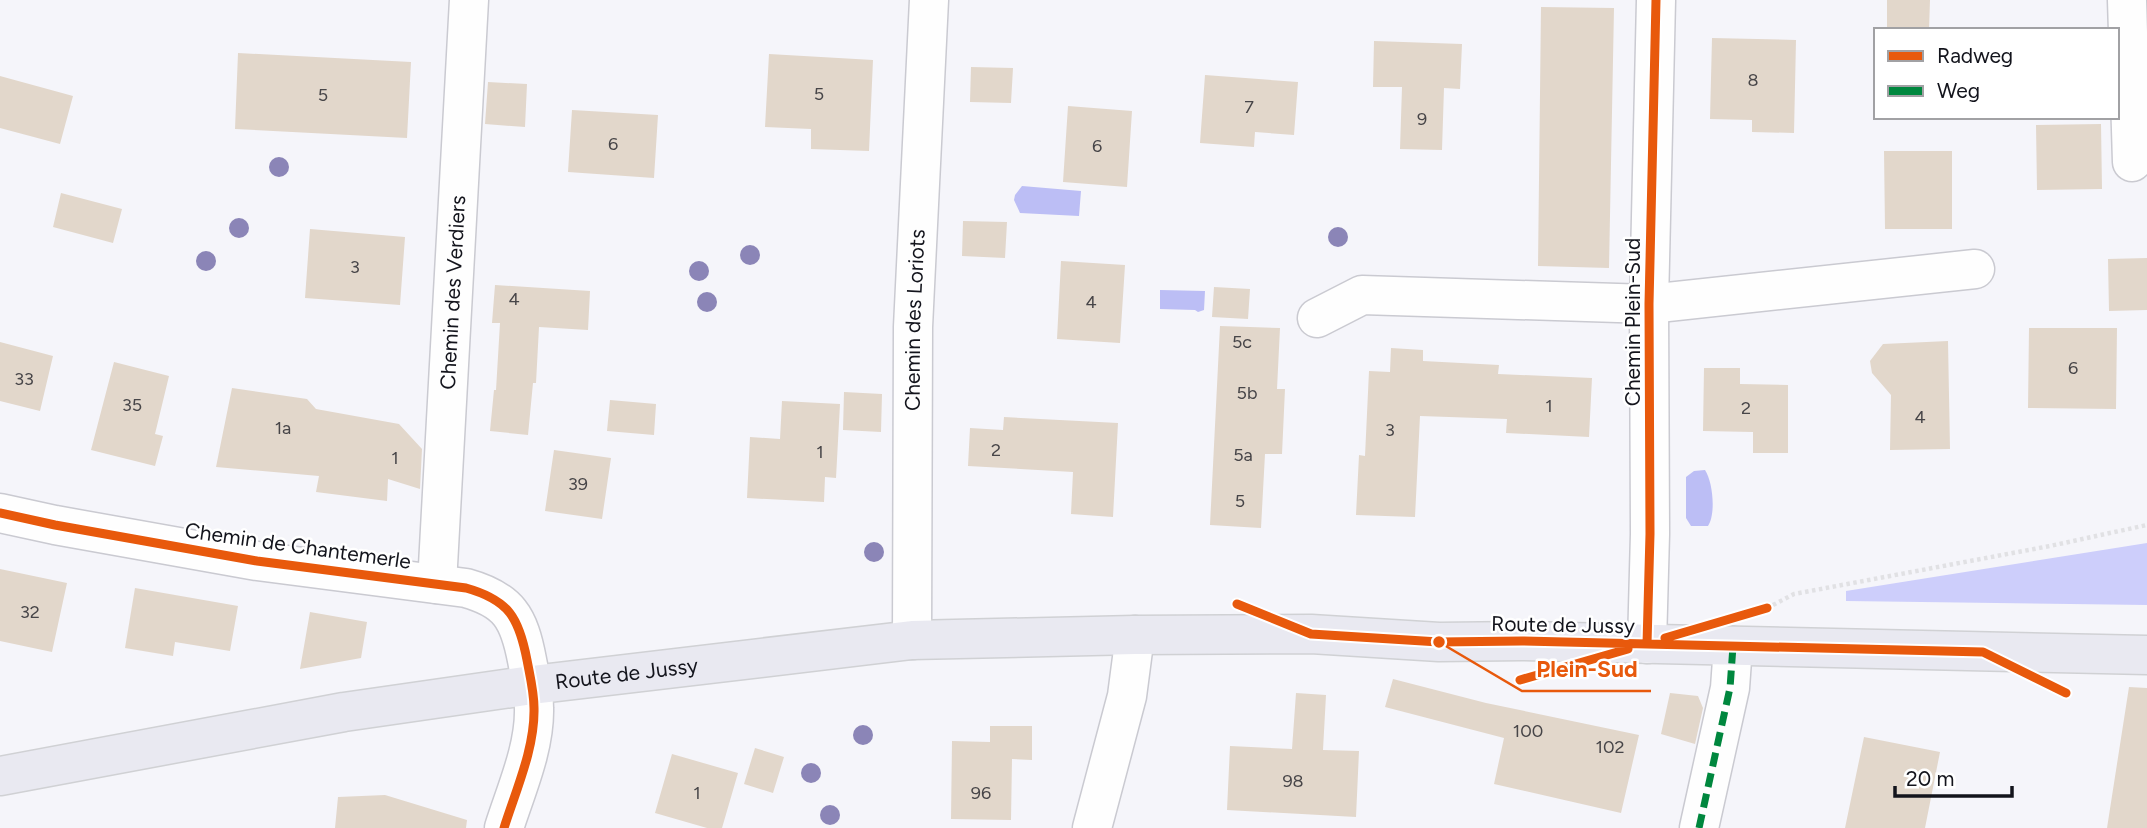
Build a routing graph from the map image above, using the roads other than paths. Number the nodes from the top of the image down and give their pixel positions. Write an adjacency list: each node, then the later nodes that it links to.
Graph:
1 (469, 0): 10 (street, Chemin des Verdiers)
2 (929, 0): 12 (street, Chemin des Loriots)
3 (1656, 0): 7 (street, Chemin Plein-Sud)
4 (2127, 0): 5 (street)
5 (2132, 162)
6 (1975, 269): 7 (street)
7 (1649, 304): 8 (street); 13 (street, Chemin Plein-Sud)
8 (1317, 318)
9 (0, 513): 10 (street, Chemin de Chantemerle)
10 (437, 584): 16 (street, Chemin de Chantemerle)
11 (1135, 635): 12 (main road, Route de Jussy); 13 (main road, Route de Jussy); 19 (street)
12 (912, 640): 16 (main road, Route de Jussy)
13 (1647, 644): 14 (main road, Route de Jussy)
14 (1733, 646): 15 (main road, Route de Jussy); 20 (street)
15 (2147, 655)
16 (532, 685): 17 (main road, Route de Jussy); 18 (street, Chemin de Chantemerle)
17 (0, 776)
18 (504, 828)
19 (1092, 828)
20 (1699, 828)

